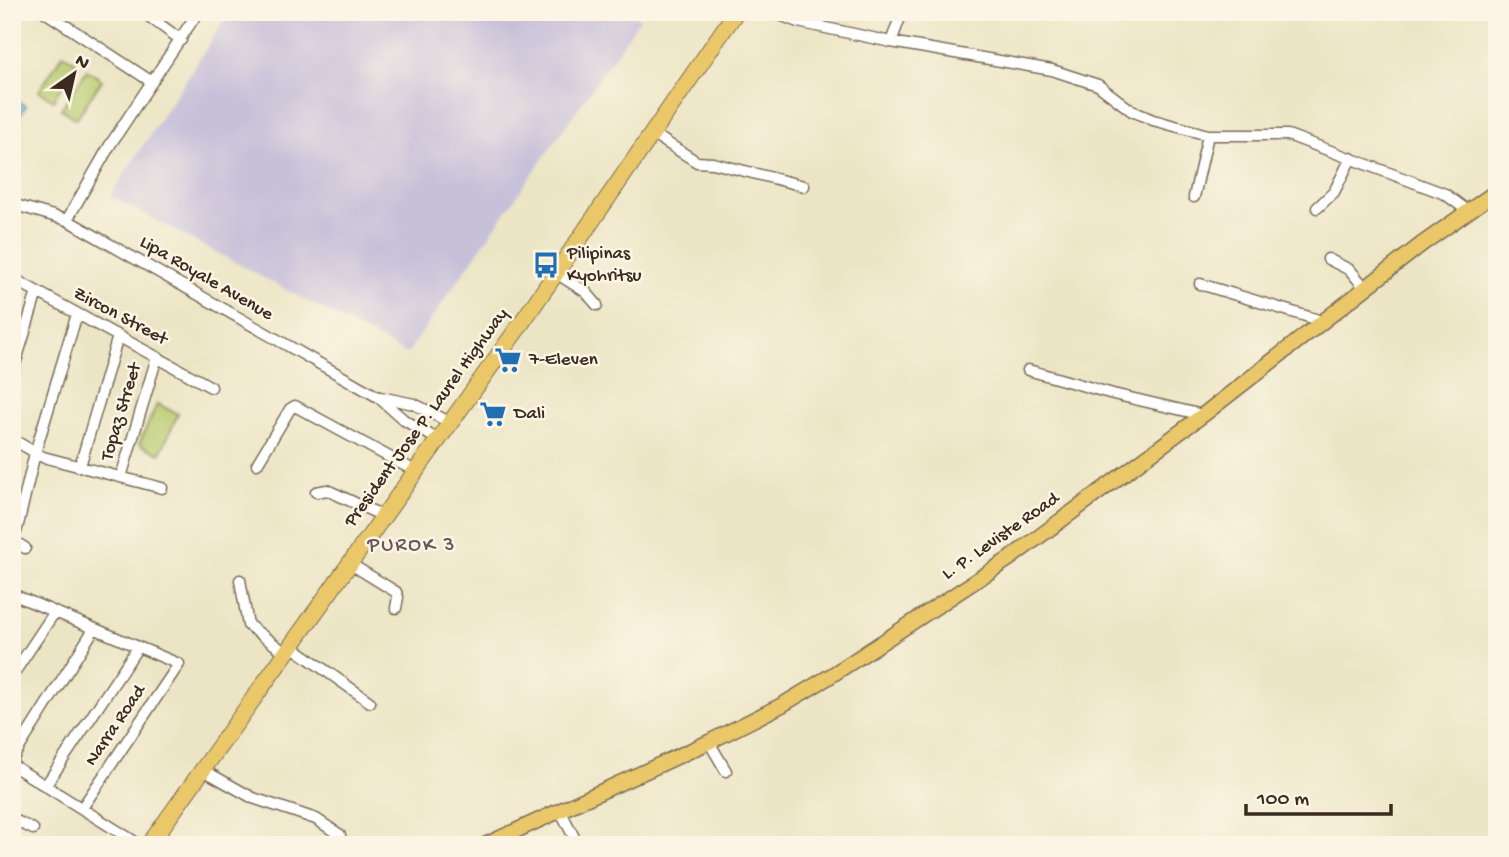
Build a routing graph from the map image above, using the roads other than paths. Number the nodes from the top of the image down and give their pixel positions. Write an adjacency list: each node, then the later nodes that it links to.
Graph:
1 (45, 12): 9 (street)
2 (144, 12): 7 (street)
3 (198, 12): 7 (street)
4 (736, 12): 10 (highway, President Jose P. Laurel Highway)
5 (772, 12): 8 (street)
6 (902, 12): 8 (street)
7 (181, 40): 9 (street)
8 (891, 42): 11 (street)
9 (152, 82): 19 (street)
10 (653, 134): 13 (street); 21 (highway, President Jose P. Laurel Highway)
11 (1208, 135): 12 (street); 15 (street)
12 (1351, 158): 17 (street); 18 (street)
13 (804, 186)
14 (1497, 191): 18 (main road, L. P. Leviste Road)
15 (1194, 197)
16 (12, 204): 19 (street, Lipa Royale Avenue)
17 (1317, 208)
18 (1468, 211): 24 (main road, L. P. Leviste Road)
19 (67, 220): 34 (street, Lipa Royale Avenue)
20 (1328, 259): 24 (street)
21 (556, 273): 26 (street); 36 (highway, President Jose P. Laurel Highway)
22 (12, 278): 25 (street, Zircon Street)
23 (1200, 284): 28 (street)
24 (1365, 288): 28 (main road, L. P. Leviste Road)
25 (37, 292): 27 (street, Zircon Street); 32 (street)
26 (597, 305)
27 (77, 314): 29 (street, Zircon Street); 39 (street)
28 (1322, 321): 35 (main road, L. P. Leviste Road)
29 (118, 336): 30 (street, Zircon Street); 41 (street)
30 (157, 357): 33 (street, Zircon Street); 43 (street, Topaz Street)
31 (1028, 370): 35 (street)
32 (12, 374)
33 (211, 387)
34 (377, 397): 36 (street, Lipa Royale Avenue); 38 (street, Lipa Royale Avenue)
35 (1203, 415): 59 (main road, L. P. Leviste Road)
36 (449, 422): 38 (highway, President Jose P. Laurel Highway)
37 (12, 439): 39 (street)
38 (437, 439): 42 (highway, President Jose P. Laurel Highway)
39 (35, 453): 41 (street); 47 (street)
40 (257, 464): 42 (street)
41 (80, 466): 43 (street)
42 (415, 471): 46 (highway, President Jose P. Laurel Highway)
43 (121, 477): 44 (street)
44 (162, 488)
45 (316, 492): 46 (street)
46 (383, 516): 49 (highway, President Jose P. Laurel Highway)
47 (12, 539): 48 (street)
48 (25, 548)
49 (349, 563): 52 (street); 56 (highway, President Jose P. Laurel Highway)
50 (240, 580): 56 (street)
51 (14, 598): 53 (street)
52 (396, 608)
53 (54, 613): 54 (street); 57 (street)
54 (94, 629): 55 (street); 60 (street)
55 (138, 647): 64 (street); 65 (street, Narra Road)
56 (288, 649): 58 (street); 62 (highway, President Jose P. Laurel Highway)
57 (12, 676)
58 (370, 702)
59 (709, 743): 63 (street); 66 (main road, L. P. Leviste Road)
60 (12, 759)
61 (12, 765): 64 (street)
62 (203, 769): 69 (street); 71 (highway, President Jose P. Laurel Highway)
63 (726, 771)
64 (46, 785): 65 (street)
65 (82, 808): 70 (street)
66 (561, 811): 72 (main road, L. P. Leviste Road); 73 (street)
67 (12, 819): 68 (street)
68 (33, 829)
69 (340, 835)
70 (140, 845)
71 (149, 845)
72 (485, 845)
73 (578, 845)

